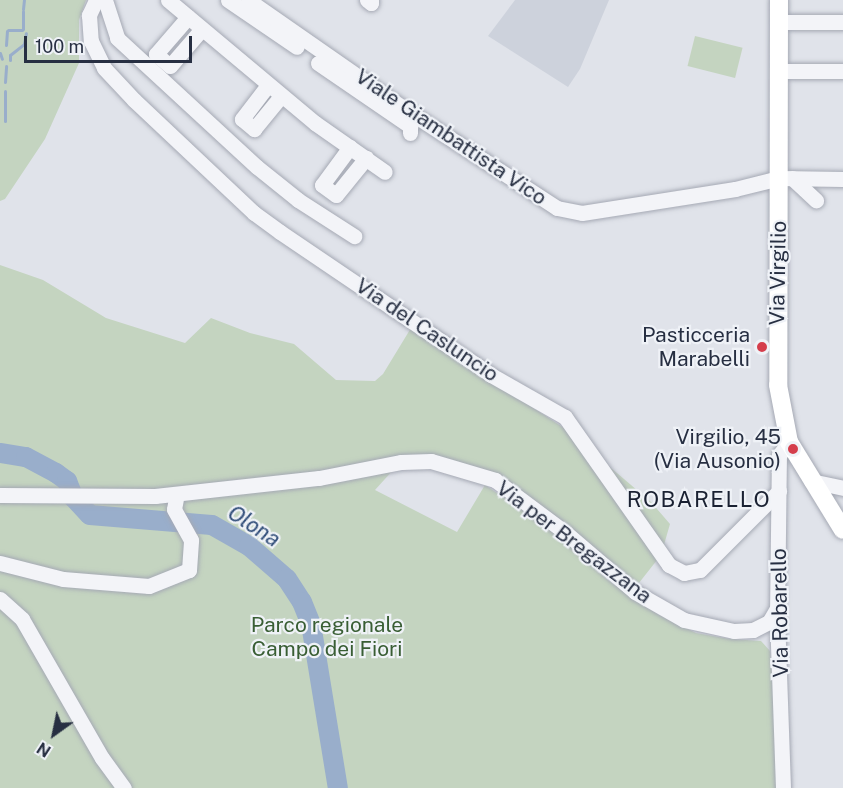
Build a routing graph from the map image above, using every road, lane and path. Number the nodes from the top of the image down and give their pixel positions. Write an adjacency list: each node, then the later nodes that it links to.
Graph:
1 (96, 0): 35 (street, Via del Casluncio)
2 (105, 0): 31 (street)
3 (168, 0): 7 (street)
4 (228, 0): 6 (street)
5 (778, 0): 8 (main road, Via Virgilio)
6 (253, 12): 12 (street); 18 (street, Viale Giambattista Vico)
7 (188, 17): 10 (street); 11 (street)
8 (779, 22): 9 (street); 15 (main road, Via Virgilio)
9 (843, 22)
10 (201, 30): 13 (street); 17 (street)
11 (171, 37): 13 (street); 13 (street)
12 (297, 47)
13 (185, 48)
14 (318, 63): 18 (street)
15 (779, 71): 16 (street); 28 (main road, Via Virgilio)
16 (843, 71)
17 (268, 86): 19 (street); 20 (street)
18 (367, 94): 22 (street); 28 (street, Viale Giambattista Vico)
19 (281, 96): 21 (street); 23 (street)
20 (255, 102): 21 (street); 21 (street)
21 (268, 112)
22 (410, 133)
23 (350, 147): 24 (street); 25 (street)
24 (366, 158): 26 (street); 27 (street)
25 (336, 166): 27 (street); 27 (street)
26 (385, 172)
27 (351, 177)
28 (785, 178): 29 (street, Viale Giambattista Vico); 30 (street); 32 (main road, Via Virgilio)
29 (843, 179)
30 (816, 200)
31 (354, 236)
32 (789, 442): 33 (main road, Via Virgilio); 35 (street, Via Robarello)
33 (811, 482): 34 (street); 38 (main road, Via Virgilio)
34 (843, 488)
35 (779, 491): 41 (street, Via Robarello)
36 (0, 495): 37 (street, Via per Bregazzana)
37 (176, 501): 39 (street); 41 (street, Via per Bregazzana)
38 (843, 530)
39 (0, 563)
40 (0, 600): 42 (street)
41 (777, 608): 43 (street, Via Robarello)
42 (124, 788)
43 (783, 788)

